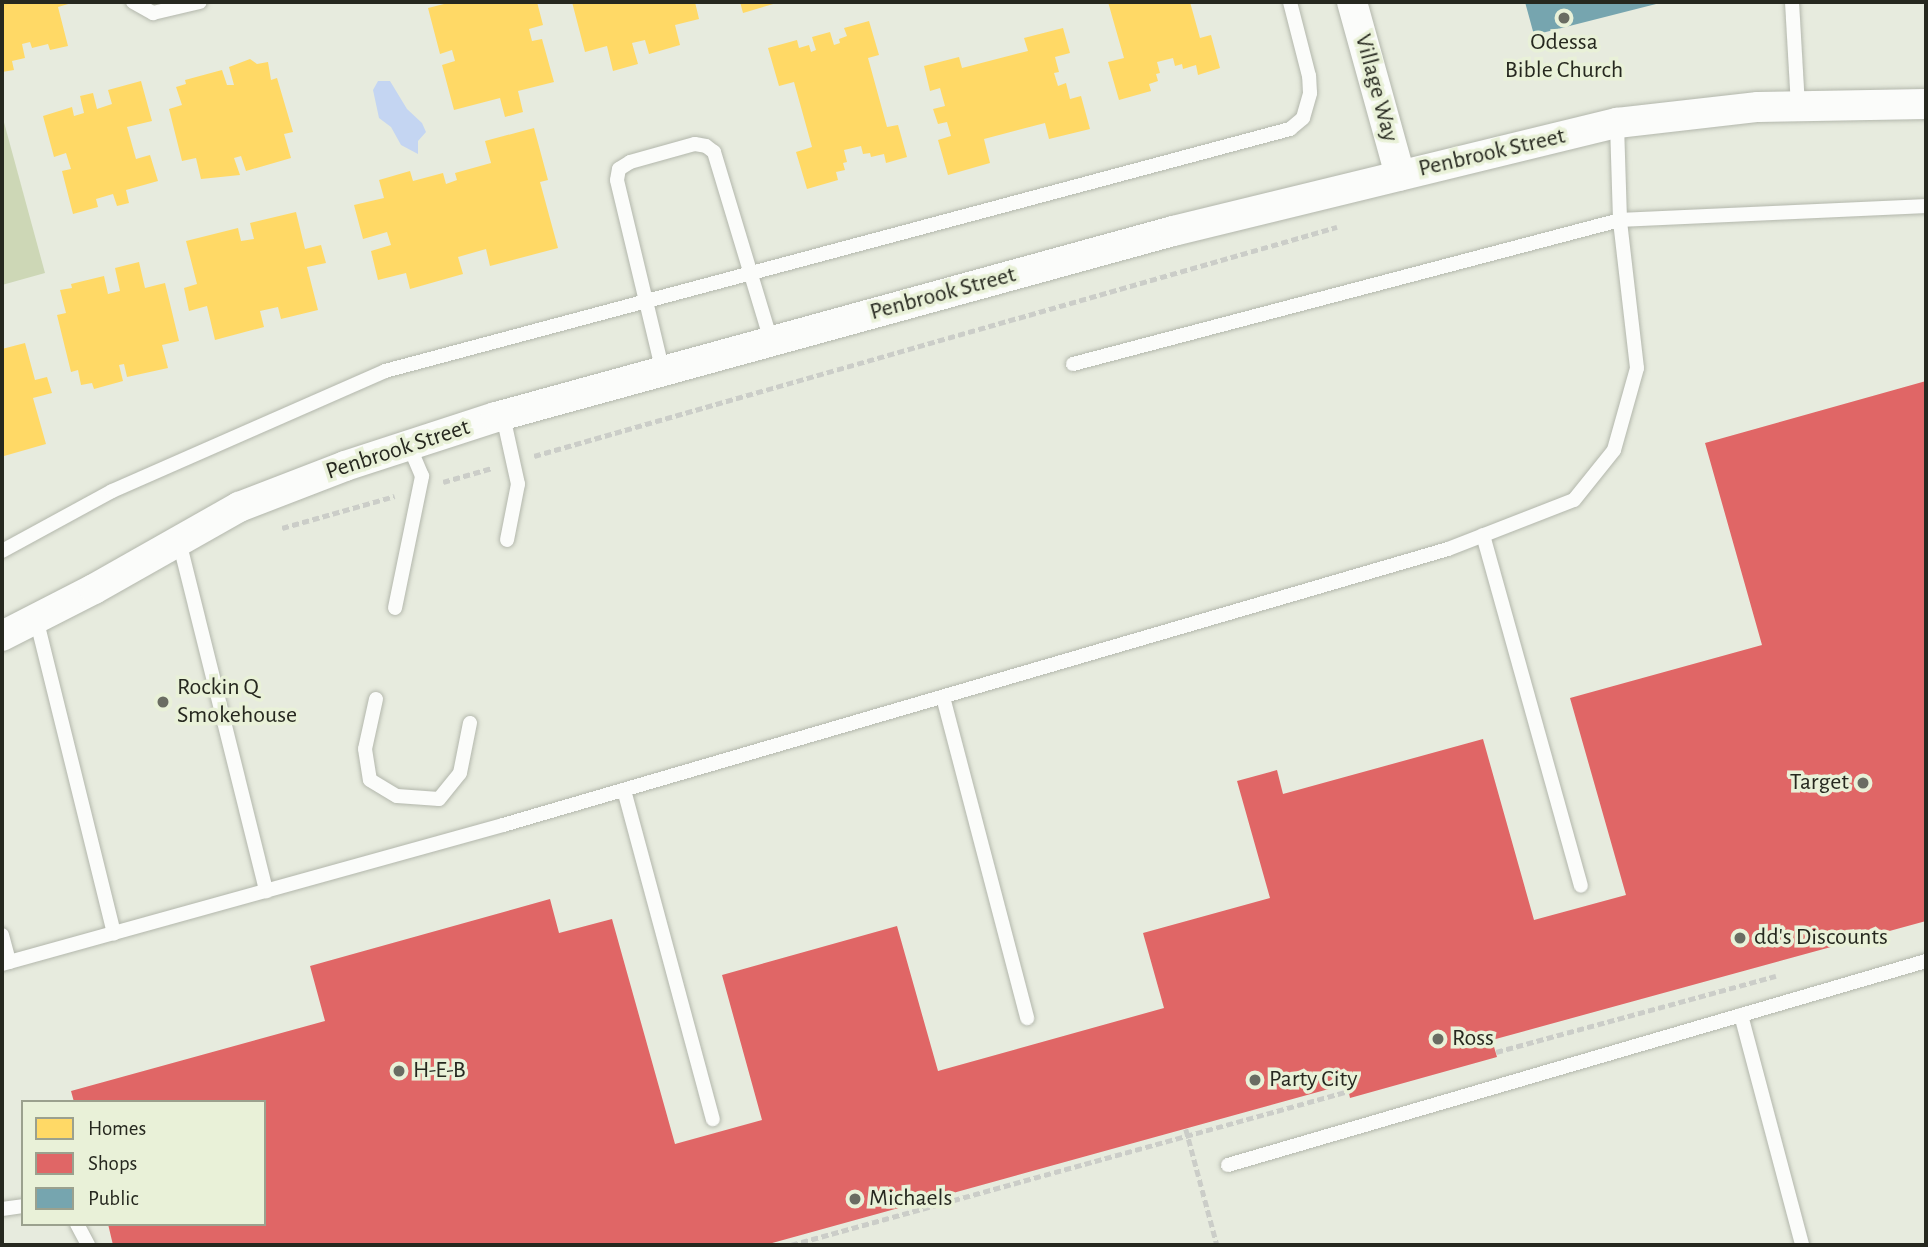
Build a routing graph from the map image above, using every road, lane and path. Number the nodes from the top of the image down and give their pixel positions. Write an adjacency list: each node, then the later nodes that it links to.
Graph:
1 (133, 2): 2 (lane)
2 (200, 2)
3 (1290, 2): 13 (lane)
4 (1352, 2): 9 (street, Village Way)
5 (1792, 2): 7 (lane)
6 (1926, 104): 7 (street, Penbrook Street)
7 (1798, 107): 8 (street, Penbrook Street)
8 (1617, 123): 9 (street, Penbrook Street); 11 (lane)
9 (1400, 175): 15 (street, Penbrook Street)
10 (1926, 206): 11 (lane)
11 (1620, 220): 16 (lane); 23 (lane)
12 (1343, 225): 20 (path)
13 (750, 275): 14 (lane); 14 (lane); 15 (lane)
14 (645, 303): 17 (lane); 26 (lane)
15 (771, 341): 17 (street, Penbrook Street)
16 (1073, 365)
17 (663, 372): 18 (street, Penbrook Street)
18 (503, 416): 19 (street, Penbrook Street); 20 (lane)
19 (410, 445): 21 (lane); 25 (street, Penbrook Street)
20 (514, 462): 21 (path); 24 (lane)
21 (420, 489): 22 (path); 27 (lane)
22 (281, 528)
23 (1483, 535): 30 (lane); 34 (lane)
24 (507, 540)
25 (179, 541): 28 (street, Penbrook Street); 35 (lane)
26 (2, 551)
27 (395, 608)
28 (36, 618): 29 (street, Penbrook Street); 36 (lane)
29 (2, 636)
30 (943, 696): 33 (lane); 42 (lane)
31 (376, 699): 32 (lane)
32 (470, 723)
33 (624, 790): 35 (lane); 45 (lane)
34 (1581, 886)
35 (266, 891): 36 (lane)
36 (114, 933): 39 (lane)
37 (2, 935): 39 (lane)
38 (1926, 961): 41 (lane)
39 (5, 963)
40 (1785, 974): 43 (path)
41 (1741, 1015): 47 (lane); 54 (lane)
42 (1027, 1018)
43 (1496, 1052)
44 (1349, 1091): 46 (path)
45 (713, 1119)
46 (1186, 1132): 52 (path); 53 (path)
47 (1228, 1165)
48 (21, 1206): 49 (lane)
49 (2, 1209)
50 (78, 1226): 51 (lane)
51 (88, 1245)
52 (791, 1245)
53 (1217, 1245)
54 (1801, 1245)

